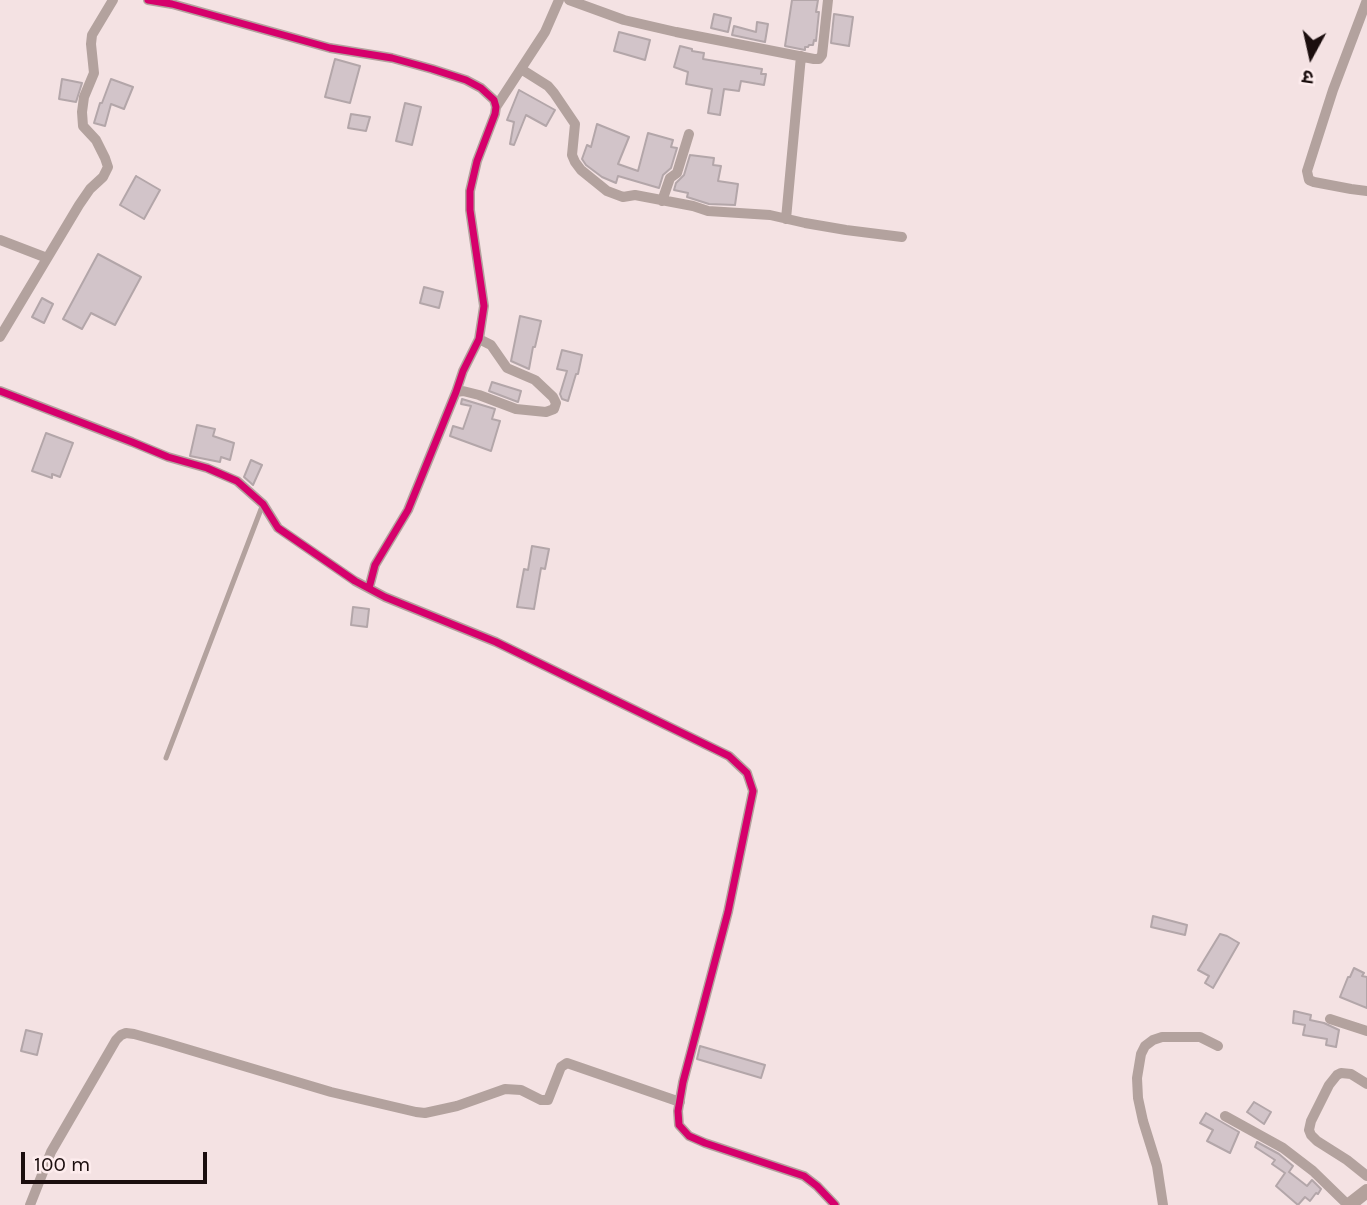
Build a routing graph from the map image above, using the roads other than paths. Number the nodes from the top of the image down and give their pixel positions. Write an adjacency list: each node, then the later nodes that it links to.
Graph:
1 (113, 0): 16 (street)
2 (148, 0): 9 (street)
3 (559, 0): 8 (street)
4 (569, 0): 7 (street)
5 (828, 0): 7 (street)
6 (1367, 0): 11 (street)
7 (802, 56): 13 (street)
8 (521, 69): 9 (street); 12 (street)
9 (496, 107): 18 (street)
10 (689, 134): 12 (street)
11 (1367, 191)
12 (662, 201): 13 (street)
13 (786, 219): 14 (street)
14 (902, 237)
15 (0, 240): 16 (street)
16 (47, 258): 17 (street)
17 (0, 338)
18 (479, 339): 20 (street); 20 (street)
19 (0, 391): 21 (street)
20 (456, 392): 22 (street)
21 (263, 504): 22 (street); 23 (lane)
22 (369, 588): 28 (street)
23 (166, 758)
24 (1330, 1019): 25 (street)
25 (1367, 1031)
26 (1218, 1046): 34 (street)
27 (1367, 1084): 30 (street)
28 (680, 1102): 32 (street); 33 (street)
29 (1225, 1116): 35 (street)
30 (1367, 1176)
31 (1367, 1191): 35 (street)
32 (30, 1205)
33 (835, 1205)
34 (1163, 1205)
35 (1348, 1205)

